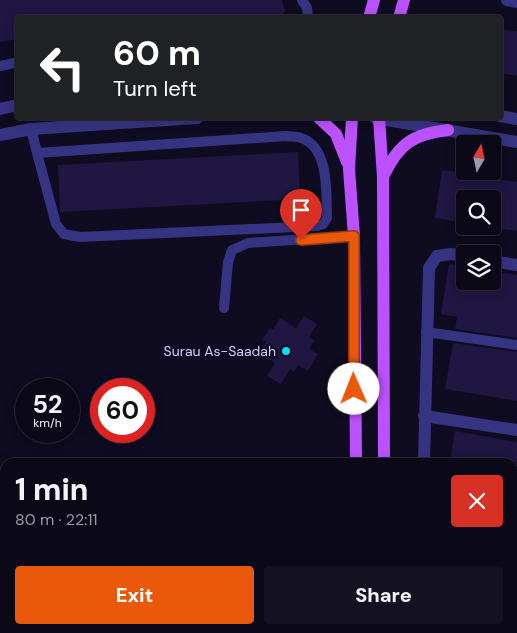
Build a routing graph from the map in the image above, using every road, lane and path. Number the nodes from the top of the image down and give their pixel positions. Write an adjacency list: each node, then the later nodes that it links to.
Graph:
1 (302, 0): 6 (lane)
2 (374, 0): 7 (main road)
3 (404, 0): 8 (main road)
4 (507, 0): 5 (street)
5 (517, 2)
6 (308, 15)
7 (370, 15)
8 (400, 15)
9 (15, 63): 10 (lane)
10 (0, 66)
11 (15, 106): 12 (street)
12 (0, 109)
13 (503, 117): 14 (street)
14 (517, 119)
15 (167, 120): 20 (street)
16 (321, 120): 25 (main road)
17 (352, 120): 25 (main road)
18 (378, 120): 26 (main road)
19 (390, 120): 21 (street)
20 (32, 129): 22 (street); 24 (lane)
21 (448, 130): 23 (street); 26 (main road)
22 (0, 135)
23 (517, 142)
24 (37, 154): 24 (lane)
25 (349, 169): 27 (main road)
26 (383, 177): 37 (main road)
27 (354, 236): 31 (lane); 36 (main road)
28 (456, 255): 32 (street)
29 (501, 262): 30 (street)
30 (517, 265)
31 (224, 308)
32 (426, 332): 33 (lane); 34 (street)
33 (517, 345)
34 (424, 416): 35 (street); 38 (street)
35 (517, 430)
36 (356, 458)
37 (384, 458)
38 (424, 458)

